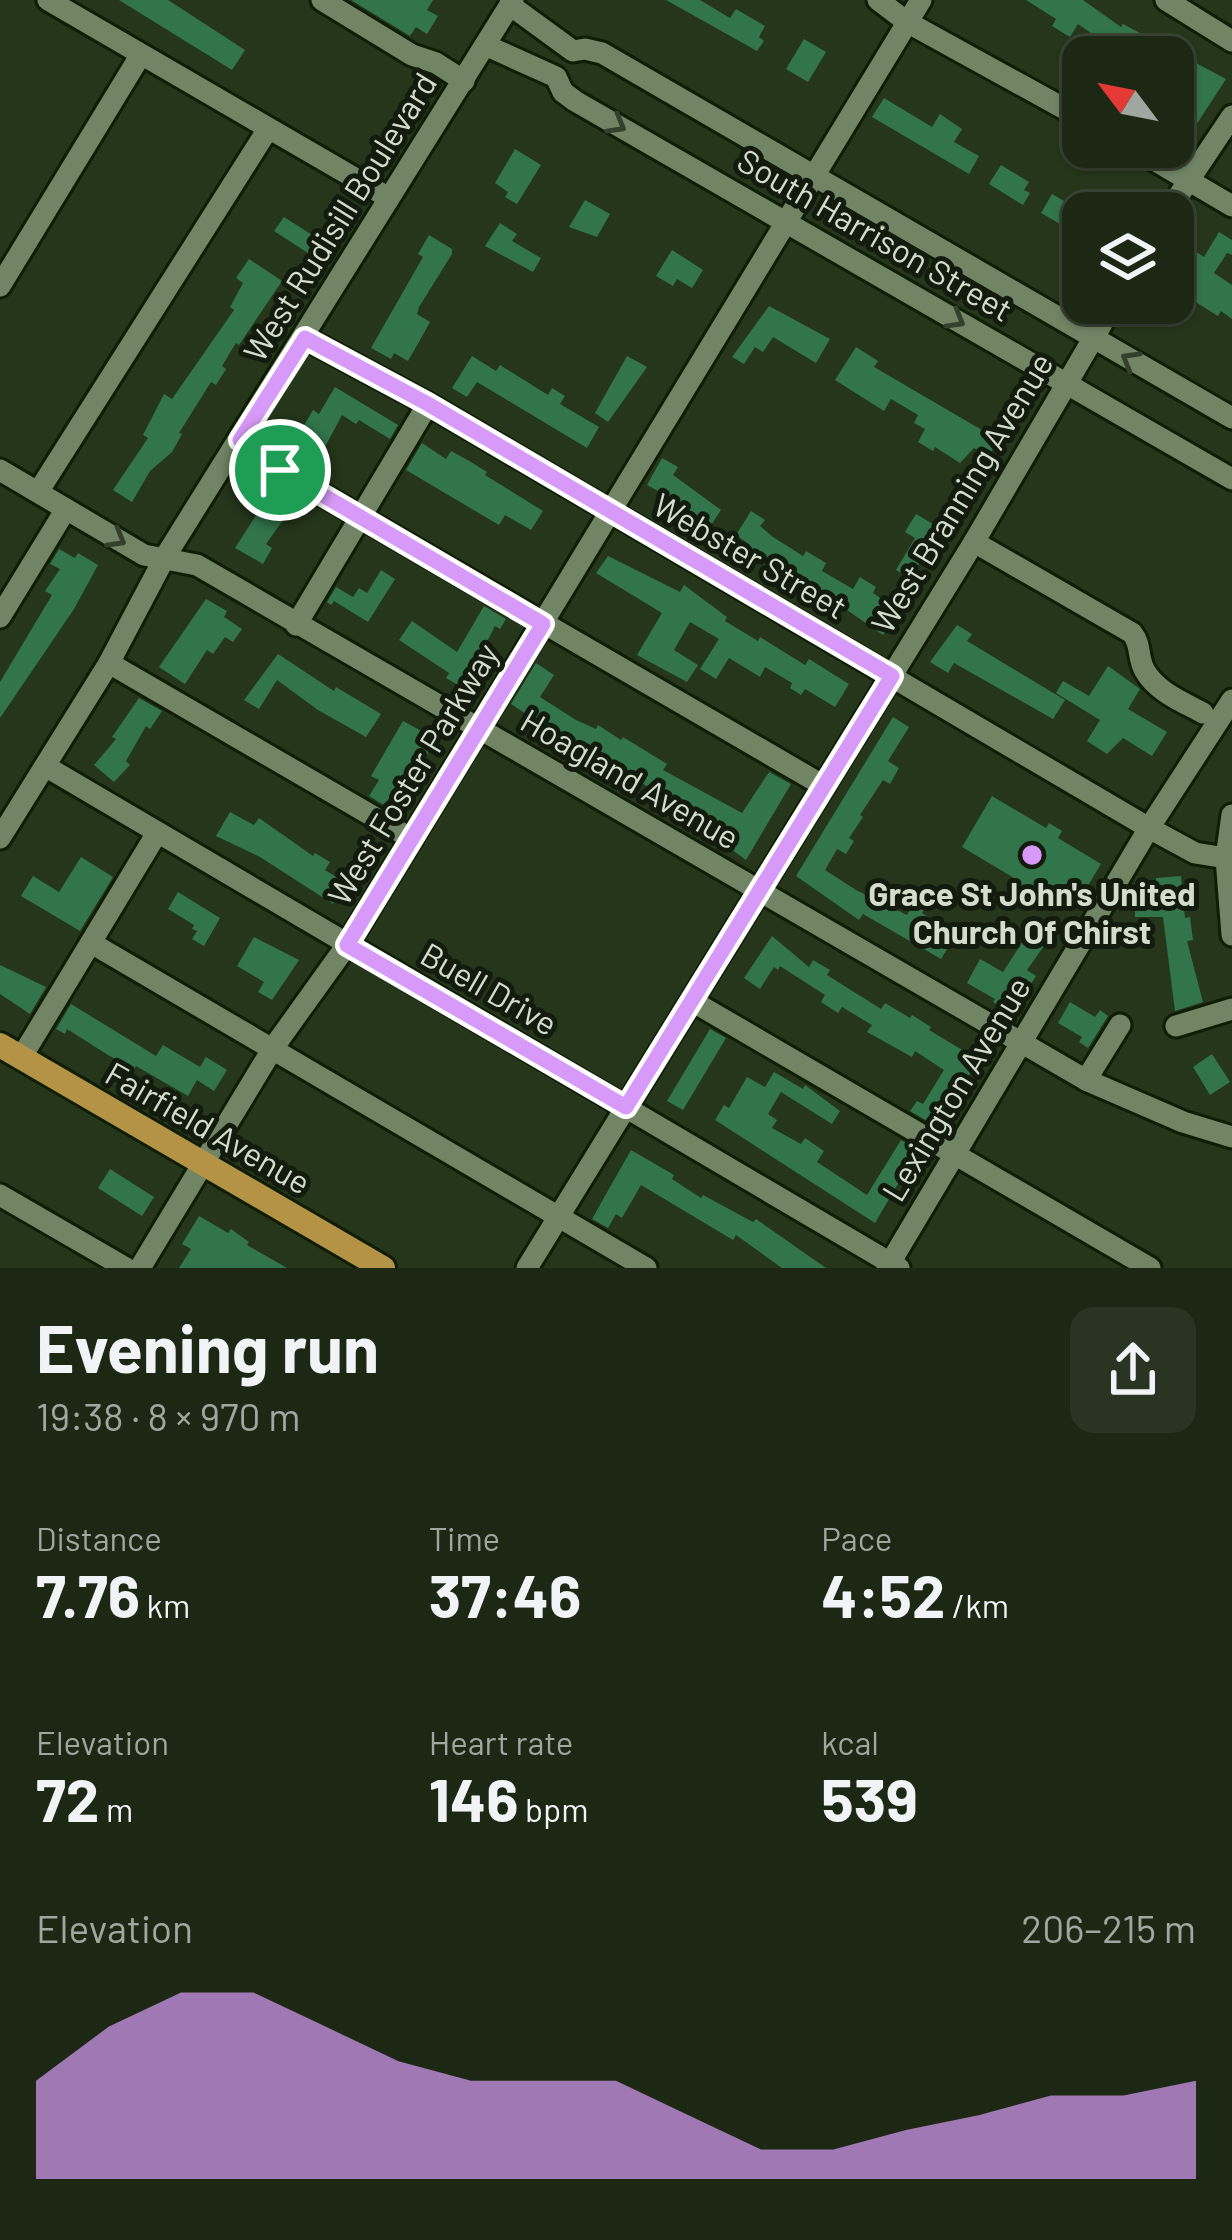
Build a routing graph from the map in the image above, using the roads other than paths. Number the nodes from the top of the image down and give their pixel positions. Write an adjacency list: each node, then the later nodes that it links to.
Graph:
1 (48, 0): 11 (street)
2 (322, 0): 13 (street)
3 (878, 0): 7 (street)
4 (921, 0): 7 (street, West Foster Parkway)
5 (1166, 0): 8 (street)
6 (512, 3): 9 (street, West Rudisill Boulevard); 10 (street, South Harrison Street)
7 (907, 22): 14 (street); 18 (street, West Foster Parkway)
8 (1232, 41)
9 (485, 45): 12 (street, South Harrison Street); 13 (street, West Rudisill Boulevard)
10 (573, 52): 12 (street); 18 (street, South Harrison Street)
11 (140, 56): 16 (street); 24 (street)
12 (556, 77): 23 (street, South Harrison Street, one-way to 23)
13 (464, 81): 21 (street, West Rudisill Boulevard)
14 (1062, 107)
15 (1232, 116): 19 (street)
16 (268, 129): 21 (street); 34 (street)
17 (1167, 168): 19 (street)
18 (812, 177): 23 (street, West Foster Parkway); 27 (street, South Harrison Street)
19 (1187, 180): 20 (street); 22 (street)
20 (1180, 192)
21 (389, 199): 26 (street, West Rudisill Boulevard)
22 (1232, 206)
23 (785, 222): 28 (street, South Harrison Street, one-way to 28); 36 (street, West Foster Parkway)
24 (0, 286)
25 (1101, 324): 27 (street, West Branning Avenue)
26 (305, 338): 29 (street, Webster Street); 31 (street, West Rudisill Boulevard)
27 (1093, 338): 28 (street, West Branning Avenue); 30 (street, South Harrison Street, one-way to 27)
28 (1065, 382): 33 (street, South Harrison Street); 38 (street, West Branning Avenue)
29 (428, 404): 36 (street, Webster Street); 37 (street)
30 (1232, 418)
31 (240, 440): 37 (street); 39 (street, West Rudisill Boulevard)
32 (0, 470): 34 (street, Hoagland Avenue)
33 (1232, 478)
34 (38, 492): 35 (street, Hoagland Avenue)
35 (66, 509): 39 (street, Hoagland Avenue, one-way to 39); 40 (street)
36 (610, 514): 41 (street, West Foster Parkway); 44 (street, Webster Street)
37 (362, 516): 41 (street); 42 (street)
38 (974, 542): 44 (street, West Branning Avenue); 46 (street)
39 (165, 557): 42 (street, Hoagland Avenue); 43 (street, West Rudisill Boulevard)
40 (0, 617)
41 (543, 624): 47 (street, West Foster Parkway); 49 (street)
42 (296, 625): 47 (street, Hoagland Avenue)
43 (109, 663): 48 (street, West Rudisill Boulevard); 54 (street)
44 (892, 676): 49 (street, West Branning Avenue); 51 (street, Webster Street)
45 (1232, 700): 51 (street, Lexington Avenue)
46 (1203, 713)
47 (479, 729): 54 (street, West Foster Parkway); 56 (street, Hoagland Avenue)
48 (45, 766): 52 (street, Buell Drive); 53 (street, West Rudisill Boulevard)
49 (824, 786): 56 (street, West Branning Avenue)
50 (1232, 815): 55 (street)
51 (1149, 828): 55 (street, Webster Street); 64 (street, Lexington Avenue)
52 (158, 832): 58 (street); 59 (street, Buell Drive)
53 (0, 838)
54 (412, 838): 59 (street, West Foster Parkway)
55 (1226, 858): 57 (street)
56 (758, 892): 60 (street, West Branning Avenue); 64 (street, Hoagland Avenue)
57 (1232, 935)
58 (94, 944): 65 (street); 66 (street)
59 (347, 945): 65 (street, West Foster Parkway); 68 (street, Buell Drive)
60 (692, 1001): 68 (street, West Branning Avenue); 70 (street)
61 (1232, 1009): 63 (street)
62 (1120, 1025): 67 (street)
63 (1176, 1026)
64 (1022, 1045): 67 (street, Hoagland Avenue); 70 (street, Lexington Avenue)
65 (273, 1048): 71 (street, West Foster Parkway); 73 (street)
66 (11, 1052): 71 (main road, Fairfield Avenue)
67 (1086, 1080): 69 (street, Hoagland Avenue)
68 (626, 1107): 73 (street, West Branning Avenue); 74 (street, Buell Drive)
69 (1232, 1137)
70 (956, 1154): 74 (street, Lexington Avenue); 80 (street)
71 (203, 1164): 76 (street, West Foster Parkway); 77 (main road, Fairfield Avenue)
72 (0, 1195): 75 (street)
73 (560, 1216): 78 (street, West Branning Avenue); 79 (street)
74 (892, 1266)
75 (126, 1268)
76 (140, 1268)
77 (383, 1268)
78 (527, 1268)
79 (646, 1268)
80 (1150, 1268)

